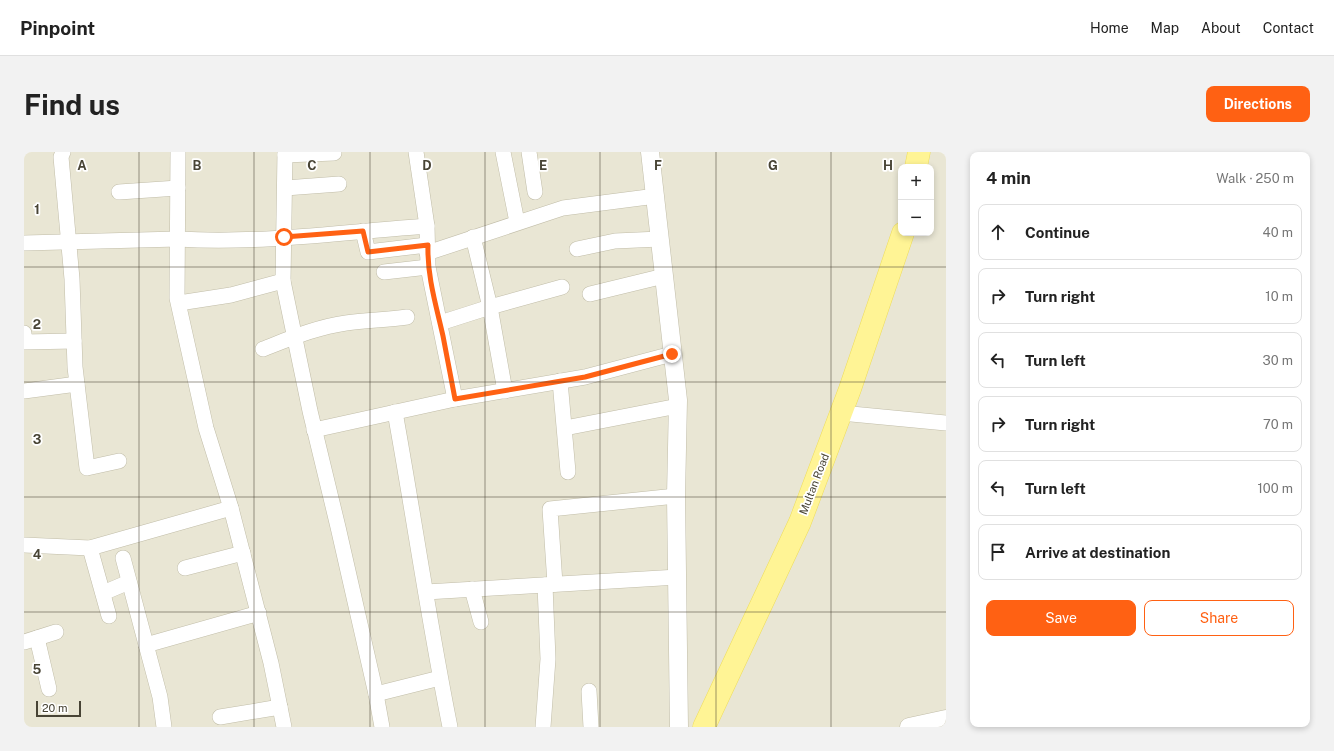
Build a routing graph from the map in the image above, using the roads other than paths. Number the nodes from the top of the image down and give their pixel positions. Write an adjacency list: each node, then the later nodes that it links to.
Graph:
1 (63, 152): 25 (street)
2 (178, 152): 12 (street)
3 (416, 152): 18 (street)
4 (503, 152): 17 (street)
5 (529, 152): 15 (street)
6 (650, 152): 16 (street)
7 (919, 152): 10 (main road)
8 (334, 153): 9 (street)
9 (285, 154): 13 (street)
10 (917, 164)
11 (339, 184): 13 (street)
12 (178, 188): 14 (street); 23 (street)
13 (284, 188): 21 (street)
14 (119, 192)
15 (535, 192)
16 (656, 196): 17 (street); 24 (street)
17 (517, 222): 22 (street)
18 (427, 226): 19 (street); 28 (street)
19 (363, 231): 21 (street); 28 (street)
20 (902, 236): 50 (main road, Multan Road)
21 (284, 237): 23 (street); 31 (street)
22 (473, 237): 28 (street); 35 (street)
23 (178, 239): 25 (street); 34 (street)
24 (660, 239): 27 (street); 30 (street)
25 (69, 242): 26 (street); 40 (street)
26 (24, 243)
27 (577, 249)
28 (428, 255): 29 (street); 37 (street)
29 (384, 272)
30 (664, 276): 33 (street); 42 (street)
31 (283, 281): 34 (street); 39 (street)
32 (562, 287): 35 (street)
33 (590, 294)
34 (179, 304): 57 (street)
35 (490, 307): 37 (street); 46 (street)
36 (407, 317): 39 (street)
37 (440, 323): 47 (street)
38 (24, 333): 40 (street)
39 (294, 337): 41 (street); 53 (street)
40 (74, 341): 44 (street)
41 (263, 349)
42 (672, 354): 43 (street); 48 (street)
43 (560, 381): 46 (street); 52 (street)
44 (77, 384): 45 (street); 54 (street)
45 (24, 391)
46 (505, 391): 47 (street)
47 (455, 399): 49 (street)
48 (678, 406): 52 (street); 56 (street)
49 (395, 412): 53 (street); 67 (street)
50 (841, 413): 51 (street); 89 (main road, Multan Road)
51 (946, 423)
52 (564, 428): 55 (street)
53 (314, 430): 78 (street)
54 (119, 461)
55 (568, 472)
56 (676, 496): 63 (street); 65 (street)
57 (231, 508): 59 (street); 60 (street)
58 (24, 545): 59 (street)
59 (90, 548): 68 (street)
60 (243, 553): 62 (street); 69 (street)
61 (123, 558): 64 (street)
62 (185, 568)
63 (678, 577): 65 (street); 88 (street)
64 (129, 582): 68 (street); 74 (street)
65 (550, 584): 66 (street); 86 (street)
66 (472, 589): 67 (street); 71 (street)
67 (426, 592): 75 (street)
68 (103, 593): 70 (street)
69 (258, 613): 74 (street); 79 (street)
70 (109, 616)
71 (481, 622)
72 (56, 632): 73 (street)
73 (30, 640): 76 (street)
74 (146, 645): 82 (street)
75 (440, 678): 78 (street); 85 (street)
76 (49, 689)
77 (589, 691): 87 (street)
78 (376, 694): 84 (street)
79 (280, 707): 80 (street); 83 (street)
80 (220, 716)
81 (946, 719): 90 (street)
82 (164, 727)
83 (284, 727)
84 (382, 727)
85 (450, 727)
86 (543, 727)
87 (591, 727)
88 (679, 727)
89 (704, 727)
90 (909, 727)

